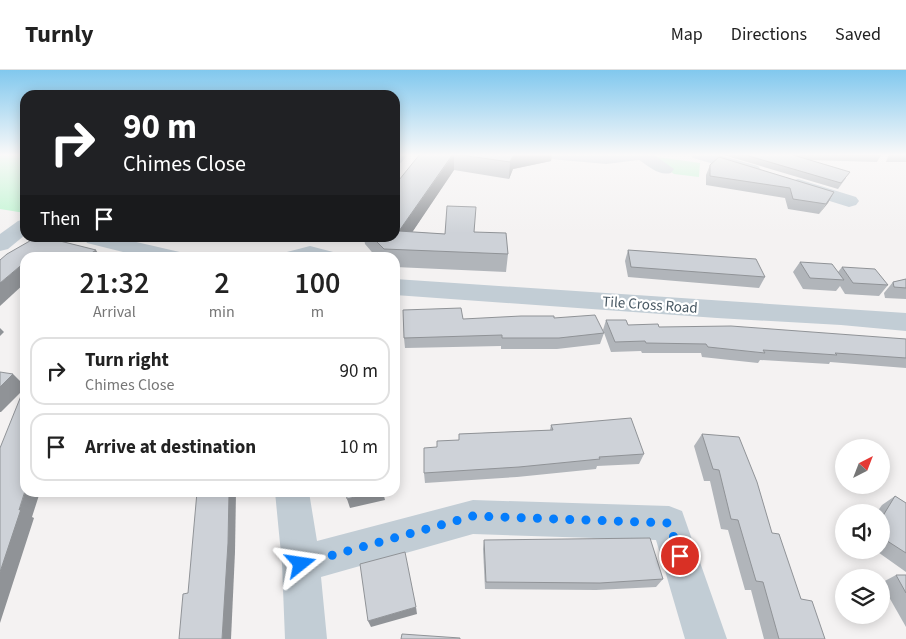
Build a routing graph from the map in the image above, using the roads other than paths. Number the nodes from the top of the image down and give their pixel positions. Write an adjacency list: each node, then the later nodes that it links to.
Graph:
1 (785, 181): 2 (street)
2 (849, 201)
3 (0, 219): 4 (street)
4 (20, 223)
5 (20, 228): 7 (street)
6 (118, 242): 8 (street)
7 (0, 244)
8 (165, 250)
9 (400, 287): 10 (street, Tile Cross Road)
10 (906, 322)
11 (293, 497): 12 (street)
12 (301, 564): 13 (street); 14 (street)
13 (306, 639)
14 (706, 639)

